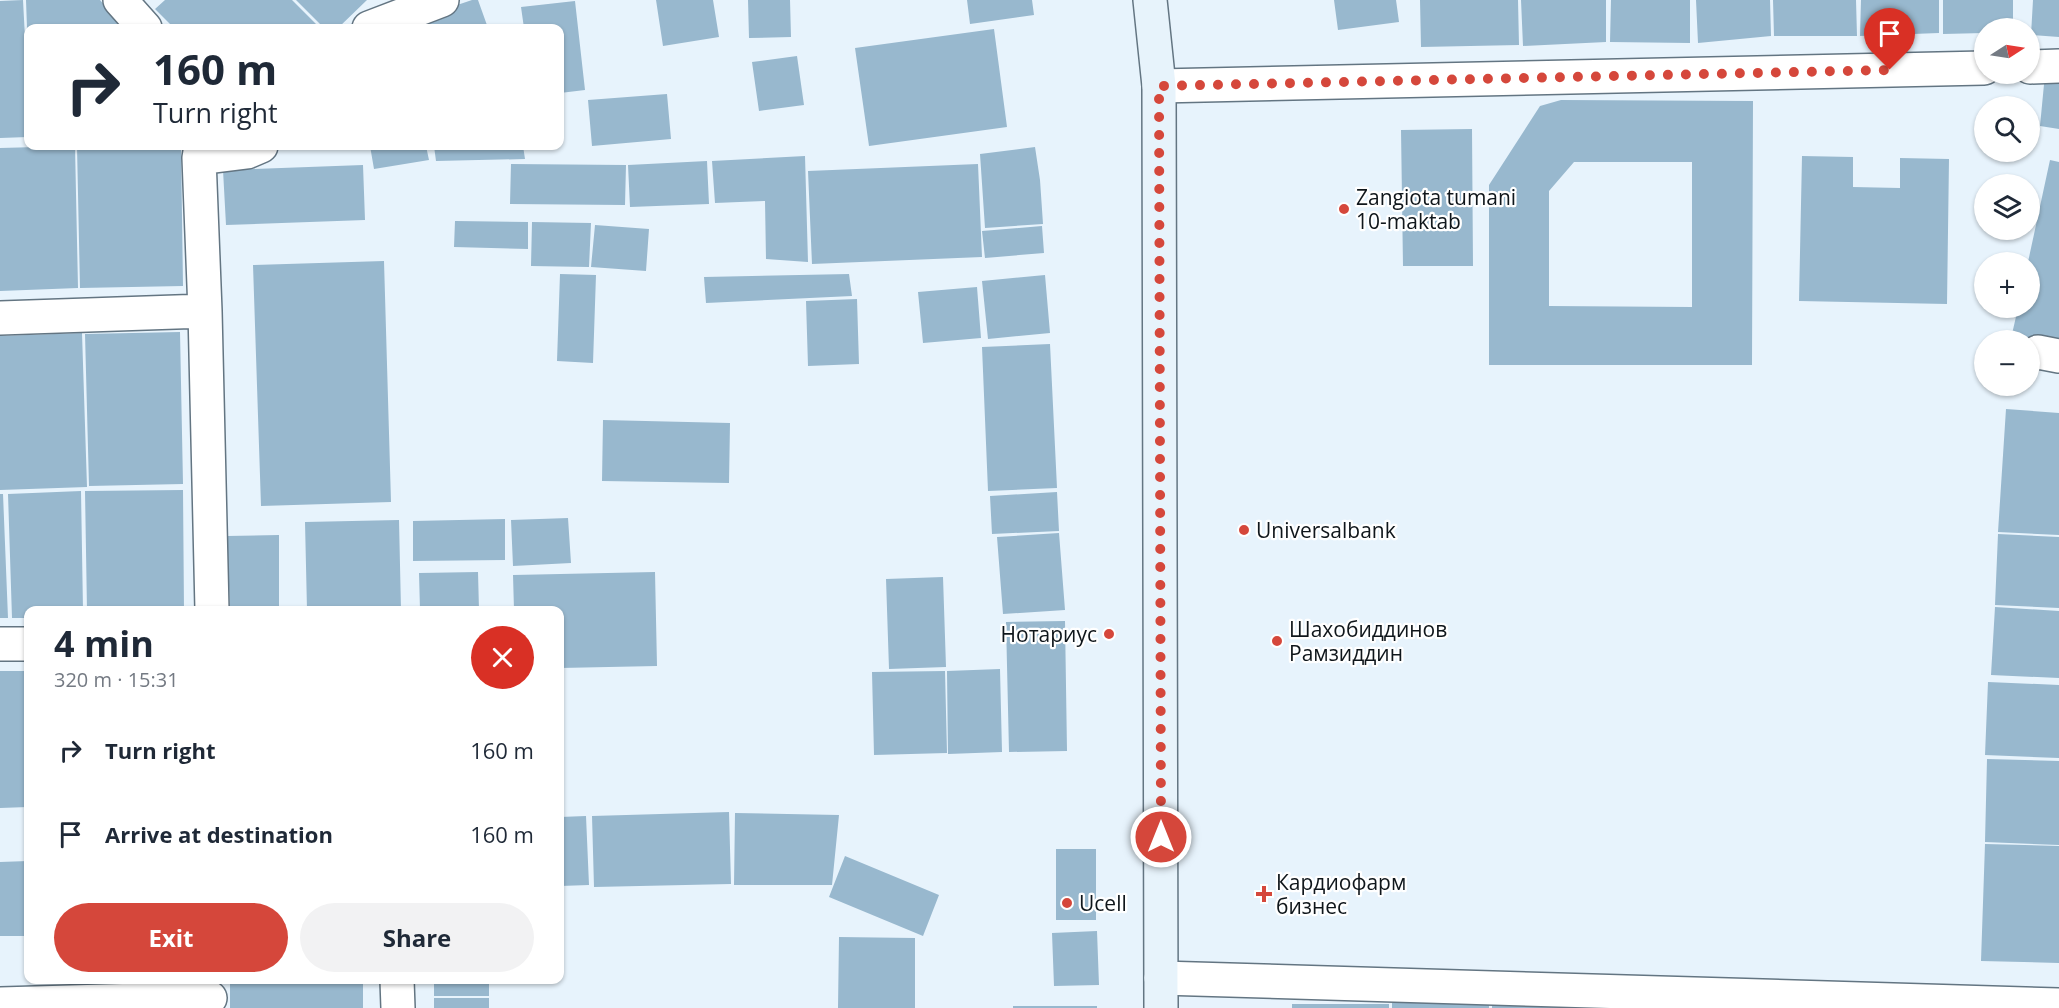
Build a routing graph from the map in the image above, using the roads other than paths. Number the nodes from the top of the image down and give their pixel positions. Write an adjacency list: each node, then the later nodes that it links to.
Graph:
1 (442, 0): 3 (street)
2 (1150, 0): 7 (main road)
3 (379, 24)
4 (2059, 66): 5 (street)
5 (2040, 67)
6 (1974, 68): 7 (street)
7 (1159, 86): 16 (main road)
8 (252, 150): 9 (street)
9 (200, 152): 10 (street)
10 (205, 312): 11 (street); 12 (street)
11 (0, 318)
12 (212, 606)
13 (24, 644): 14 (street)
14 (0, 645)
15 (397, 984): 21 (street)
16 (1161, 993): 18 (street)
17 (210, 995): 19 (street)
18 (1797, 1003): 20 (street)
19 (0, 1004)
20 (2059, 1005)
21 (398, 1008)

